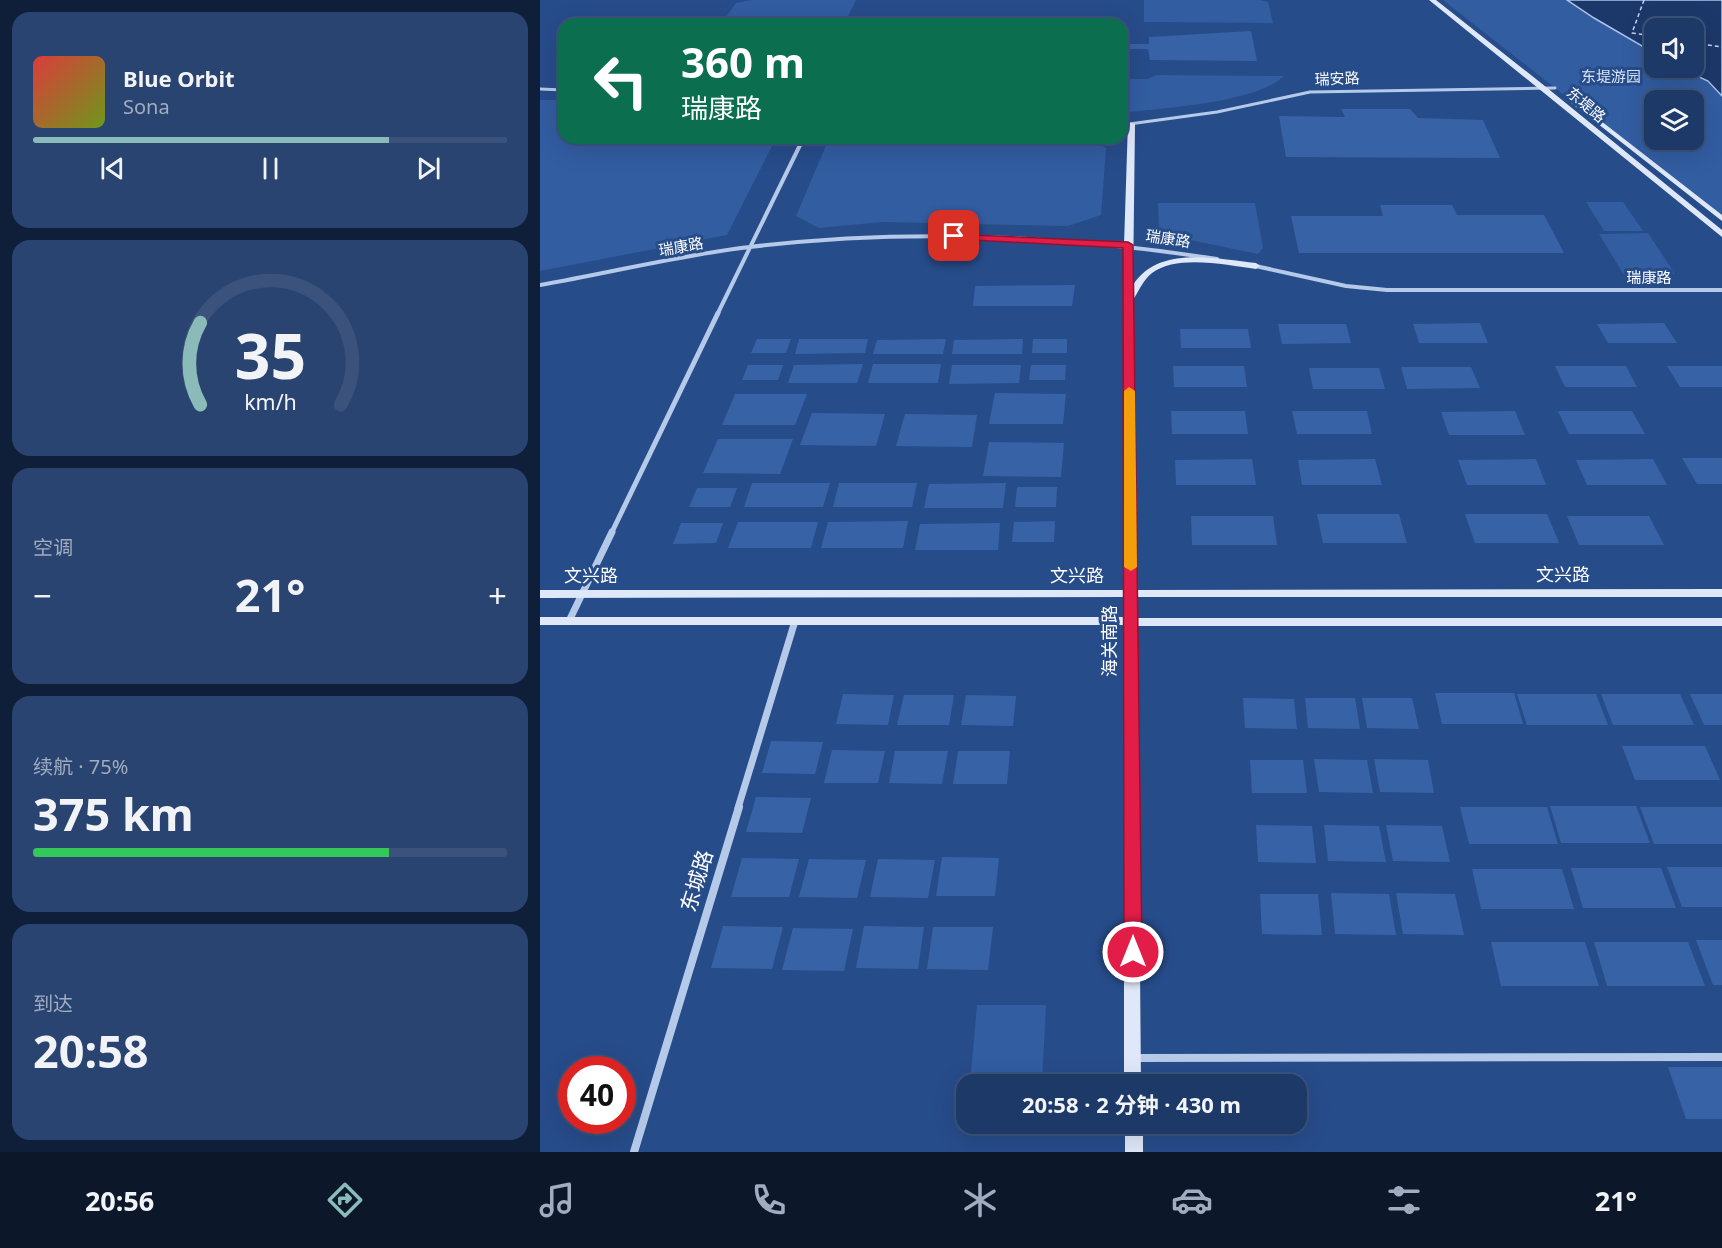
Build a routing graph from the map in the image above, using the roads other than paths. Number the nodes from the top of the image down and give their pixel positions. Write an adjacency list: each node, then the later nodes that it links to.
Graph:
1 (1432, 0): 3 (main road, 东堤路)
2 (1443, 0): 4 (main road)
3 (1544, 88): 4 (street, 瑞安路); 7 (street, 瑞安路); 11 (main road, 东堤路)
4 (1556, 88): 10 (main road)
5 (540, 90): 6 (street)
6 (558, 90)
7 (1128, 124)
8 (800, 144): 13 (street)
9 (1126, 144): 12 (main road, 海关南路)
10 (1722, 219)
11 (1722, 234)
12 (1128, 245): 13 (street, 瑞康路); 14 (street, 瑞康路); 17 (main road, 海关南路)
13 (750, 248): 15 (street, 瑞康路); 20 (street)
14 (1256, 266): 16 (street, 瑞康路); 17 (main road)
15 (540, 285)
16 (1722, 290)
17 (1128, 300): 21 (main road, 海关南路)
18 (1722, 592): 21 (main road, 文兴路)
19 (540, 594): 20 (main road, 文兴路)
20 (584, 594): 21 (main road, 文兴路); 23 (street)
21 (1131, 594): 25 (main road, 海关南路)
22 (540, 621): 23 (main road)
23 (569, 621): 24 (main road)
24 (795, 621): 25 (main road); 31 (street, 东城路)
25 (1131, 621): 26 (main road); 28 (main road, 海关南路)
26 (1722, 622)
27 (1722, 1057): 28 (street)
28 (1133, 1058): 29 (main road, 海关南路)
29 (1133, 1074)
30 (1134, 1134): 32 (main road)
31 (634, 1152)
32 (1134, 1152)

